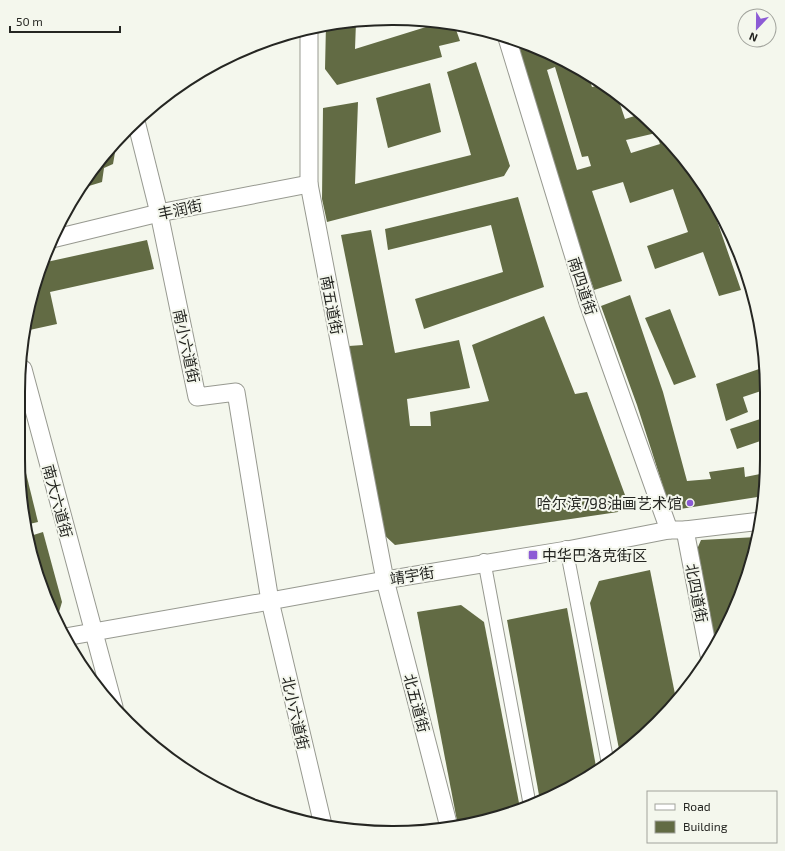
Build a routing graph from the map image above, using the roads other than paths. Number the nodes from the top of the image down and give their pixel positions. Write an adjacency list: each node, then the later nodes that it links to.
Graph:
1 (309, 35): 4 (street, 南五道街)
2 (509, 44): 9 (street, 南四道街)
3 (138, 128): 5 (street, 南小六道街)
4 (309, 184): 5 (street, 丰润街); 12 (street, 南五道街)
5 (159, 213): 6 (street, 丰润街); 13 (street, 南小六道街)
6 (60, 237)
7 (26, 378): 14 (street, 南大六道街)
8 (754, 522): 9 (street, 靖宇街)
9 (677, 530): 10 (street, 靖宇街); 16 (street, 北四道街)
10 (567, 549): 11 (street, 靖宇街); 18 (street)
11 (484, 562): 12 (street, 靖宇街); 19 (street)
12 (385, 580): 13 (street, 靖宇街); 21 (street, 北五道街)
13 (270, 601): 14 (street, 靖宇街); 20 (street, 北小六道街)
14 (94, 632): 15 (street, 靖宇街); 17 (street, 南大六道街)
15 (71, 636)
16 (707, 648)
17 (111, 694)
18 (607, 757)
19 (529, 800)
20 (322, 819)
21 (449, 822)

